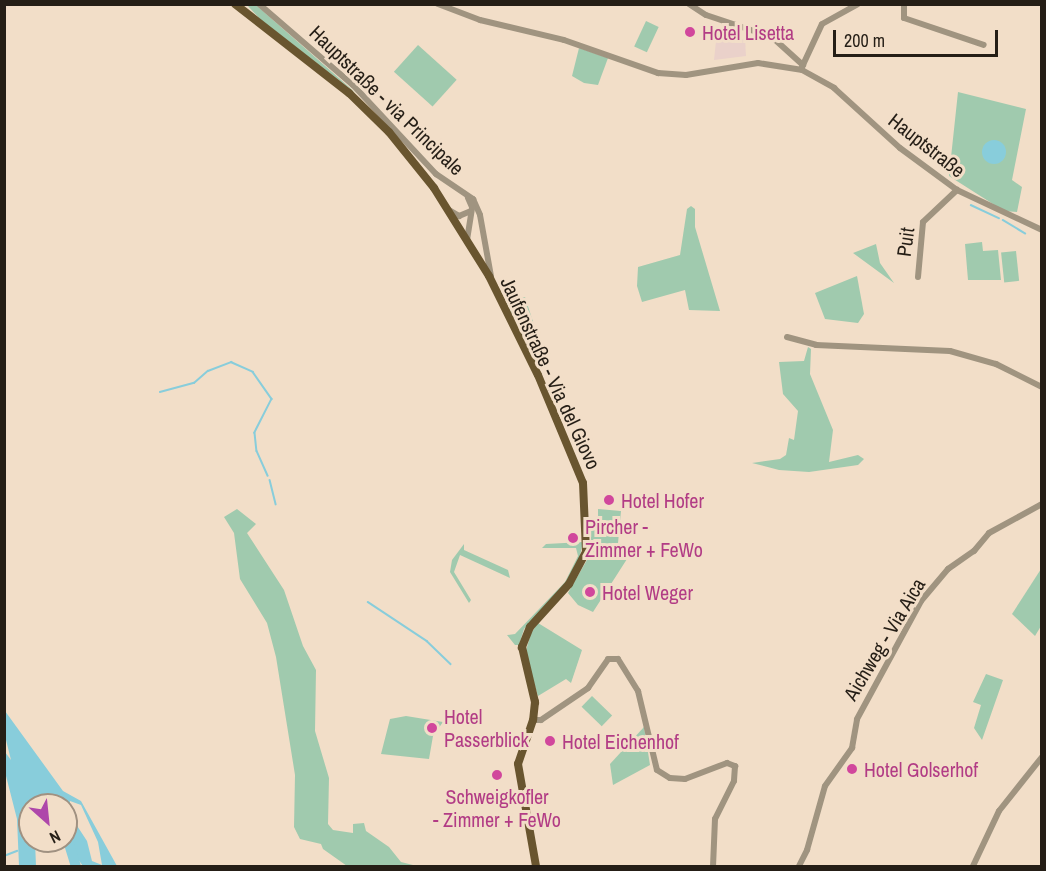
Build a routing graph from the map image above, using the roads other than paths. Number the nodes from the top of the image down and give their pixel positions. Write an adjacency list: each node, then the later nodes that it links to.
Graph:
1 (235, 4): 12 (main road, Jaufenstraße - Via del Giovo)
2 (259, 4): 10 (street, Hauptstraße - via Principale)
3 (438, 4): 8 (street)
4 (688, 4): 8 (street)
5 (858, 4): 8 (street)
6 (904, 4): 7 (street)
7 (984, 45)
8 (802, 68): 9 (street, Hauptstraße)
9 (957, 190): 15 (street, Hauptstraße); 18 (street, Puit)
10 (466, 195): 11 (street); 13 (street)
11 (472, 207): 12 (street); 16 (street)
12 (449, 210): 14 (main road, Jaufenstraße - Via del Giovo)
13 (480, 215): 16 (street); 19 (street)
14 (459, 225): 16 (street); 17 (main road, Jaufenstraße - Via del Giovo)
15 (1041, 230)
16 (466, 231): 17 (street)
17 (468, 240): 19 (main road, Jaufenstraße - Via del Giovo)
18 (918, 277)
19 (501, 302): 23 (main road, Jaufenstraße - Via del Giovo)
20 (787, 337): 21 (street)
21 (1041, 387)
22 (1041, 504): 27 (street, Aichweg - Via Aica)
23 (533, 720): 25 (main road, Jaufenstraße - Via del Giovo); 26 (street)
24 (1041, 756): 28 (street)
25 (536, 867)
26 (713, 867)
27 (799, 867)
28 (973, 867)

